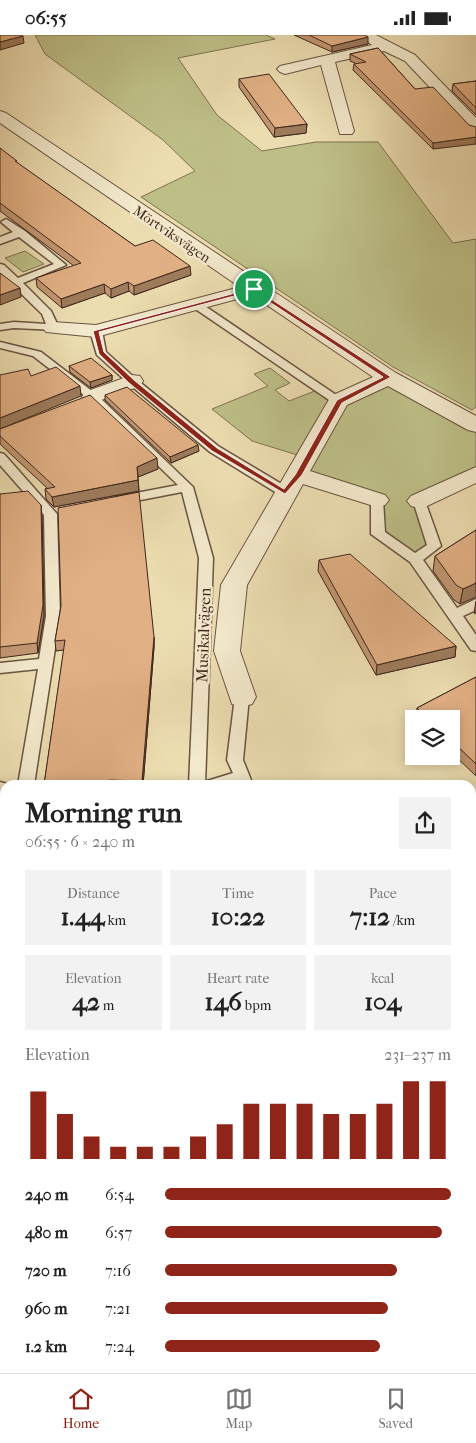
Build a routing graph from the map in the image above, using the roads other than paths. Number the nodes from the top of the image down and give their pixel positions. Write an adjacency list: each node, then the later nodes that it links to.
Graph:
1 (365, 35): 2 (street)
2 (386, 46): 3 (street); 6 (street)
3 (327, 59): 4 (street); 7 (street)
4 (285, 69)
5 (0, 116): 13 (street, Mörtviksvägen)
6 (476, 127)
7 (346, 131)
8 (6, 222): 9 (lane)
9 (21, 233): 10 (lane); 12 (lane)
10 (0, 241)
11 (0, 267): 12 (lane)
12 (16, 282): 16 (lane)
13 (254, 289): 14 (street); 19 (street, Mörtviksvägen)
14 (195, 304): 17 (street); 22 (lane)
15 (0, 327): 16 (lane)
16 (54, 328): 17 (street)
17 (96, 331): 20 (lane)
18 (0, 345): 21 (lane)
19 (388, 377): 22 (street); 23 (street, Mörtviksvägen)
20 (132, 381): 21 (street); 26 (lane)
21 (88, 399): 27 (lane)
22 (339, 401): 26 (street, Musikalvägen)
23 (476, 425)
24 (0, 457): 28 (lane)
25 (476, 474): 31 (street)
26 (292, 484): 30 (street); 39 (street, Musikalvägen)
27 (187, 487): 32 (lane); 41 (lane, Musikalvägen)
28 (32, 493): 29 (lane); 37 (lane)
29 (16, 495)
30 (377, 500): 33 (lane)
31 (419, 501): 33 (lane)
32 (105, 503)
33 (415, 559): 35 (lane)
34 (476, 604): 35 (lane)
35 (454, 615): 36 (lane)
36 (476, 647)
37 (46, 663): 38 (lane); 40 (lane)
38 (0, 668)
39 (242, 697): 42 (lane, Musikalvägen)
40 (27, 780)
41 (197, 780)
42 (243, 780)

